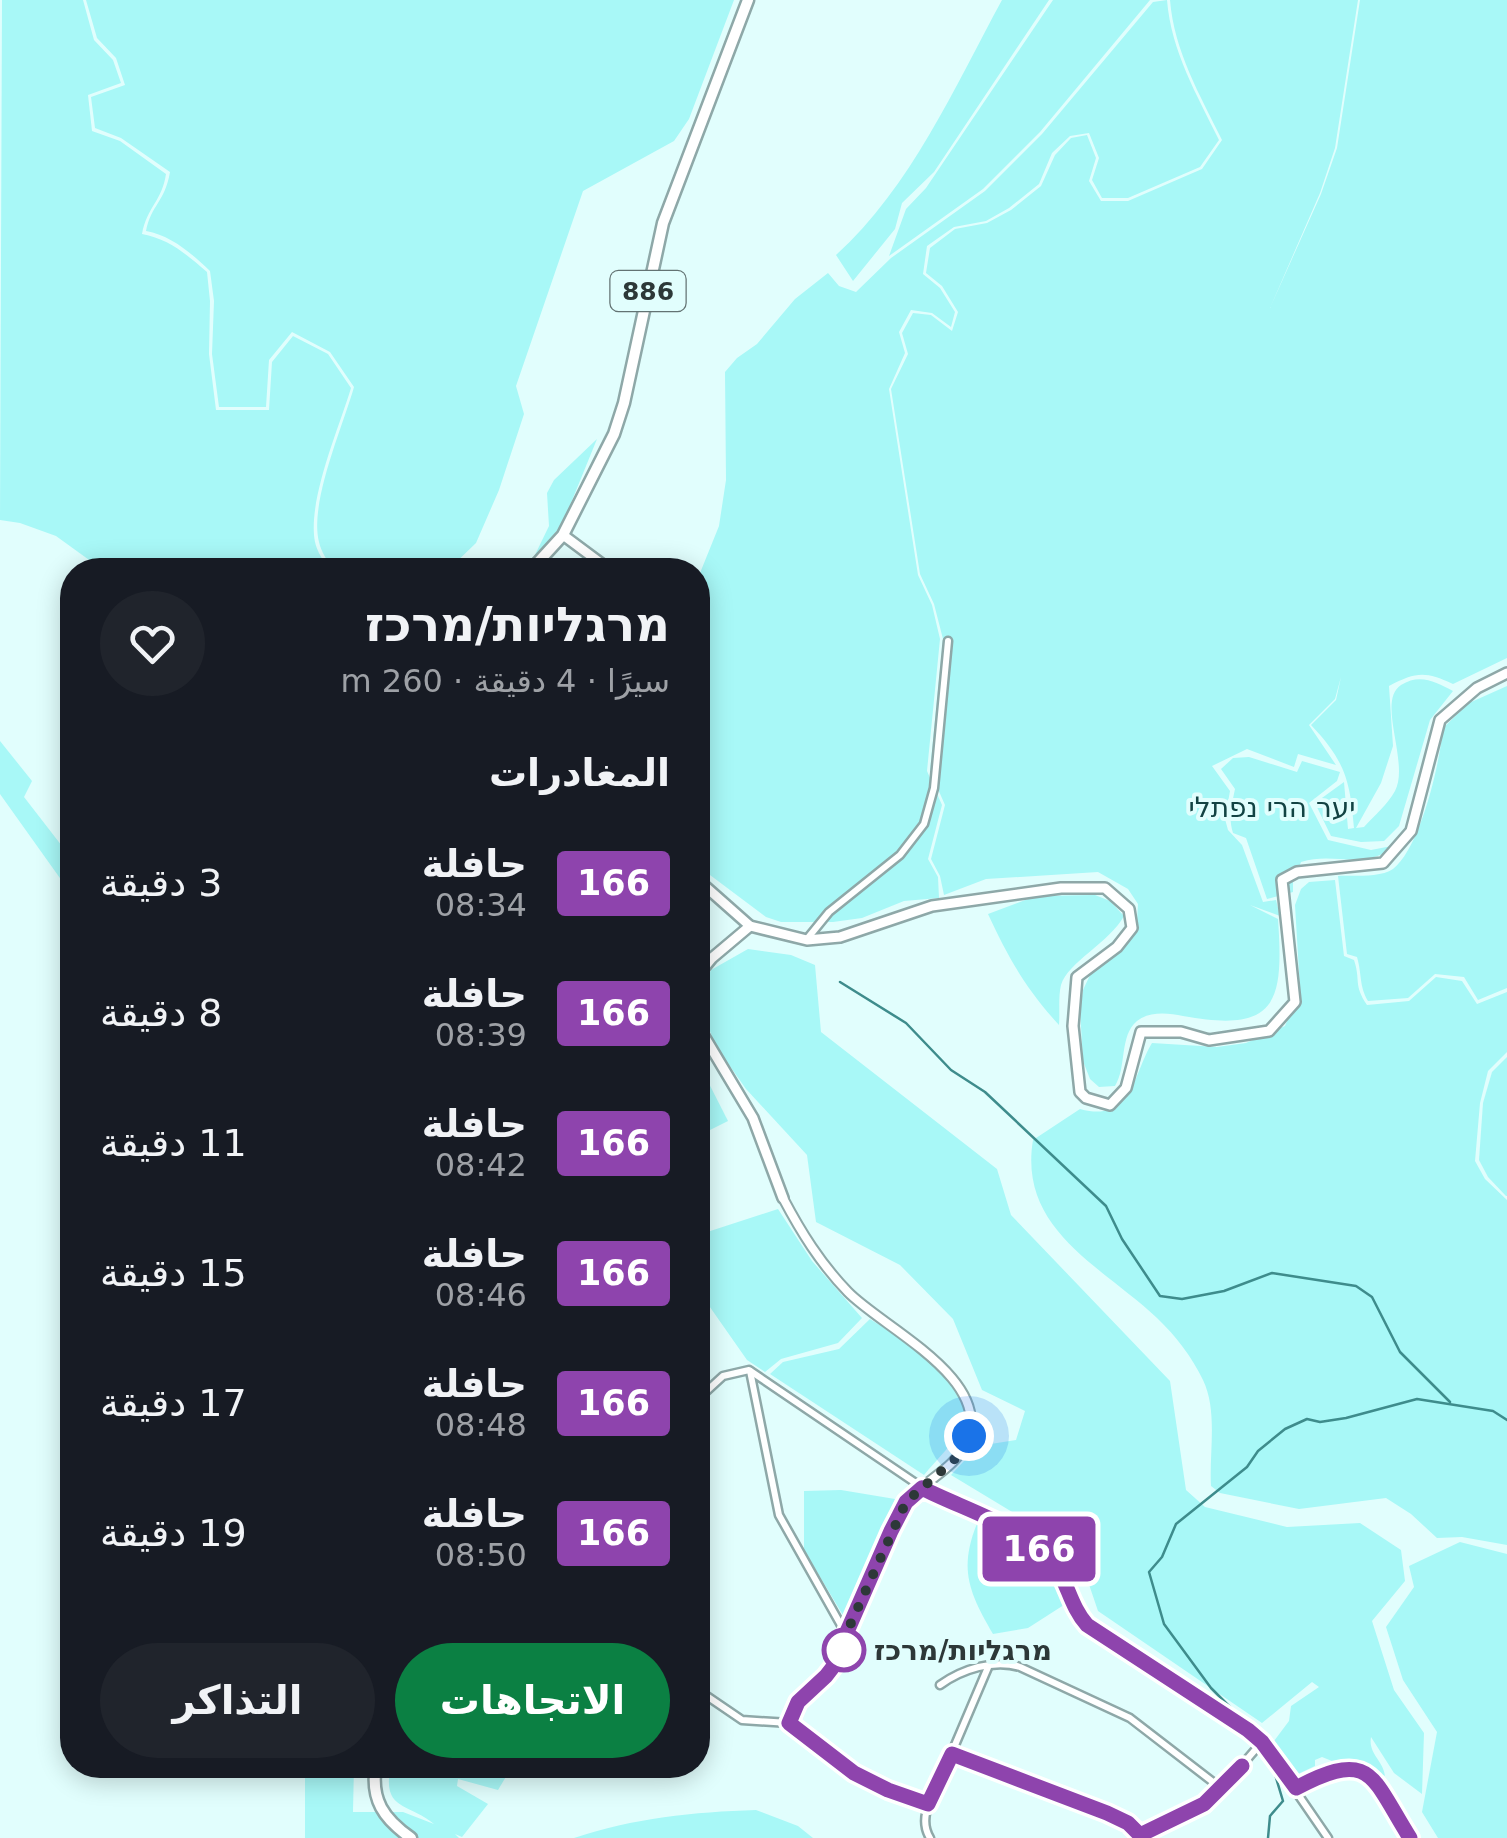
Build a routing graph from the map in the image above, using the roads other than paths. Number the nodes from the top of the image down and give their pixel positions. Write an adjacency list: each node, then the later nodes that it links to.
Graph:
1 (748, 0): 2 (main road, 886)
2 (563, 535): 3 (main road, 886); 4 (main road)
3 (542, 558)
4 (594, 558)
5 (948, 642): 9 (street)
6 (1507, 673): 9 (main road)
7 (710, 891): 8 (main road)
8 (750, 926): 9 (main road); 10 (main road)
9 (806, 940)
10 (710, 961)
11 (710, 1046): 12 (main road)
12 (783, 1198): 15 (street)
13 (750, 1370): 14 (street); 15 (street); 16 (street)
14 (710, 1388)
15 (922, 1488): 16 (street); 21 (street)
16 (846, 1634): 20 (street)
17 (989, 1665): 18 (street); 22 (street); 25 (street)
18 (940, 1686)
19 (710, 1698): 20 (street)
20 (789, 1723): 26 (street)
21 (1262, 1742): 24 (street); 25 (street)
22 (952, 1754): 26 (street); 27 (street)
23 (375, 1778): 28 (main road)
24 (1296, 1788): 30 (street); 31 (street)
25 (1222, 1789): 27 (street)
26 (928, 1804): 29 (street)
27 (1138, 1836)
28 (411, 1838)
29 (930, 1838)
30 (1328, 1838)
31 (1410, 1838)

